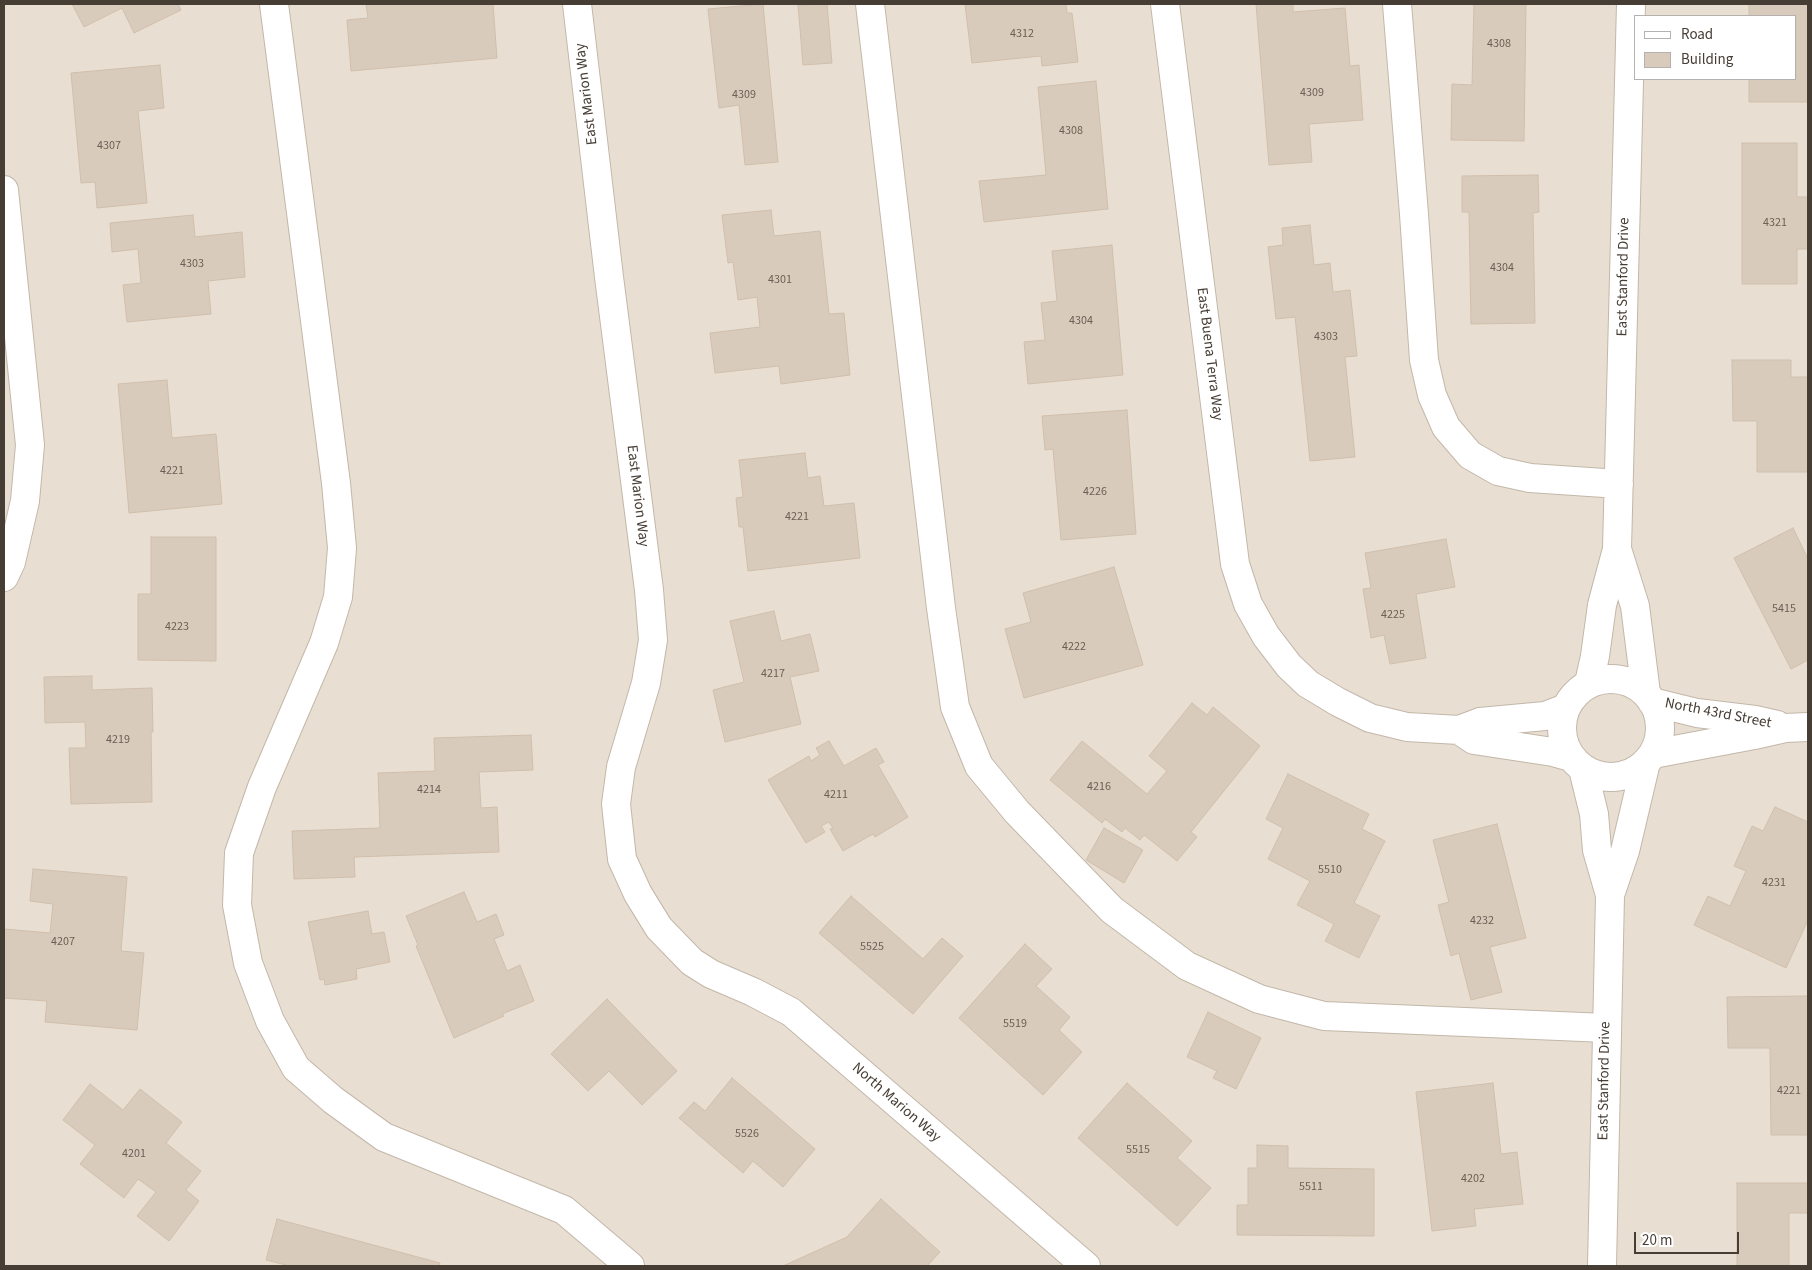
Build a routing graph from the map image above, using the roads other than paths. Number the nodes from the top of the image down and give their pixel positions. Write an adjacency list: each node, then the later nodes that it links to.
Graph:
1 (274, 4): 21 (street)
2 (577, 4): 19 (street, East Marion Way)
3 (870, 4): 20 (street)
4 (1165, 4): 15 (street, East Buena Terra Way)
5 (1397, 4): 8 (street)
6 (1631, 4): 8 (street, East Stanford Drive)
7 (4, 190): 10 (street)
8 (1619, 484): 9 (street, East Stanford Drive)
9 (1617, 550): 11 (street, East Stanford Drive); 12 (street, East Stanford Drive)
10 (4, 577)
11 (1589, 684): 12 (street); 13 (street)
12 (1649, 697): 14 (street, North 43rd Street); 16 (street, East Stanford Drive)
13 (1566, 708): 15 (street); 17 (street, East Stanford Drive)
14 (1797, 727): 16 (street, North 43rd Street)
15 (1459, 730): 17 (street)
16 (1650, 758): 17 (street); 18 (street, East Stanford Drive)
17 (1577, 763): 18 (street, East Stanford Drive)
18 (1610, 895): 20 (street, East Stanford Drive)
19 (692, 962): 22 (street, North Marion Way)
20 (1606, 1028): 23 (street, East Stanford Drive)
21 (630, 1266)
22 (1086, 1266)
23 (1602, 1266)

